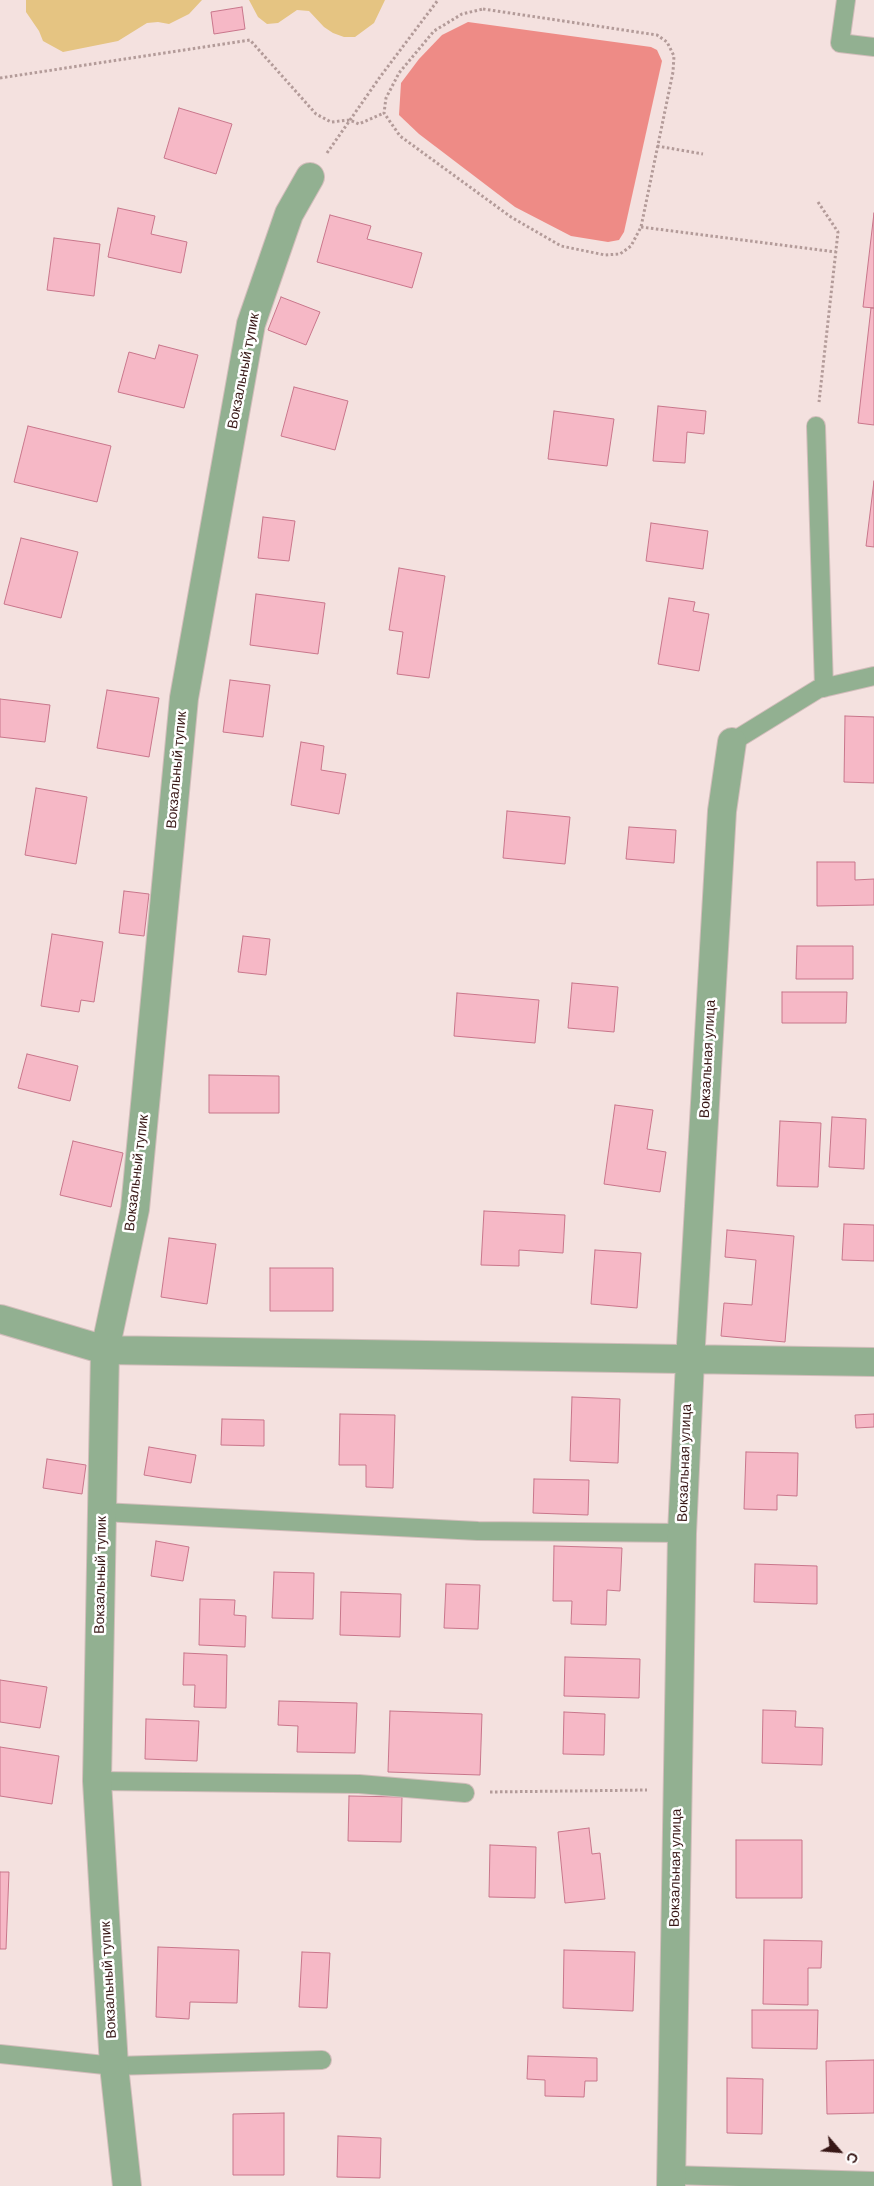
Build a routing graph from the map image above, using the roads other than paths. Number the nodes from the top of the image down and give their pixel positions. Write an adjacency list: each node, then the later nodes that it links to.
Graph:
1 (846, 0): 2 (lane)
2 (874, 47)
3 (310, 177): 9 (street, Вокзальный тупик)
4 (816, 426): 6 (lane)
5 (874, 676): 6 (lane)
6 (824, 688): 7 (lane)
7 (732, 742): 10 (street, Вокзальная улица)
8 (0, 1319): 9 (street)
9 (105, 1350): 10 (street); 12 (street, Вокзальный тупик)
10 (690, 1361): 11 (street); 13 (street, Вокзальная улица)
11 (874, 1362)
12 (102, 1512): 13 (lane); 14 (street, Вокзальный тупик)
13 (682, 1533): 19 (street, Вокзальная улица)
14 (97, 1781): 15 (lane); 18 (street, Вокзальный тупик)
15 (465, 1793)
16 (0, 2054): 18 (lane)
17 (322, 2060): 18 (lane)
18 (114, 2066): 21 (street, Вокзальный тупик)
19 (672, 2180): 20 (lane)
20 (874, 2181)
21 (127, 2186)

